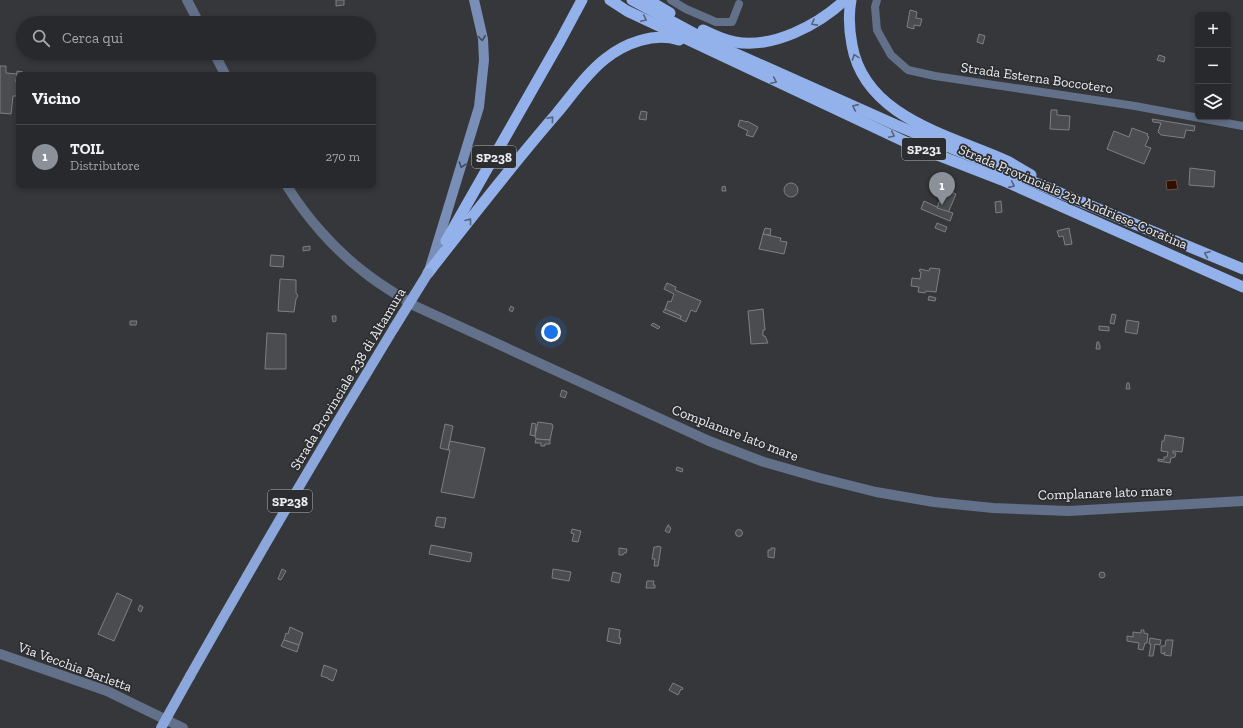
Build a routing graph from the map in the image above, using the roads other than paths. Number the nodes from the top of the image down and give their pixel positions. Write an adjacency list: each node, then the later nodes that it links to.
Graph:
1 (187, 0): 12 (street)
2 (474, 0): 20 (main road, one-way to 20)
3 (582, 0): 20 (highway, SP238)
4 (610, 0): 14 (highway, Strada Provinciale 231 Andriese-Coratina / SP231, one-way to 14)
5 (632, 0): 18 (highway, Strada Provinciale 231 Andriese-Coratina / SP231, one-way to 5)
6 (648, 0): 8 (highway, one-way to 6)
7 (671, 0): 11 (street)
8 (845, 0)
9 (852, 0): 18 (highway, one-way to 9)
10 (877, 0): 16 (street, Strada Esterna Boccotero)
11 (739, 4)
12 (195, 16)
13 (218, 60): 15 (street)
14 (731, 60): 20 (highway, one-way to 14); 21 (highway, Strada Provinciale 231 Andriese-Coratina / SP231, one-way to 21)
15 (224, 72)
16 (1243, 126)
17 (288, 188): 22 (street, Complanare lato mare)
18 (1056, 192): 19 (highway, Strada Provinciale 231 Andriese-Coratina / SP231, one-way to 18)
19 (1243, 269)
20 (428, 273): 24 (main road, Strada Provinciale 238 di Altamura / SP238, bridge)
21 (1243, 287)
22 (1243, 502)
23 (0, 654): 25 (street, Via Vecchia Barletta)
24 (161, 728)
25 (183, 728)

